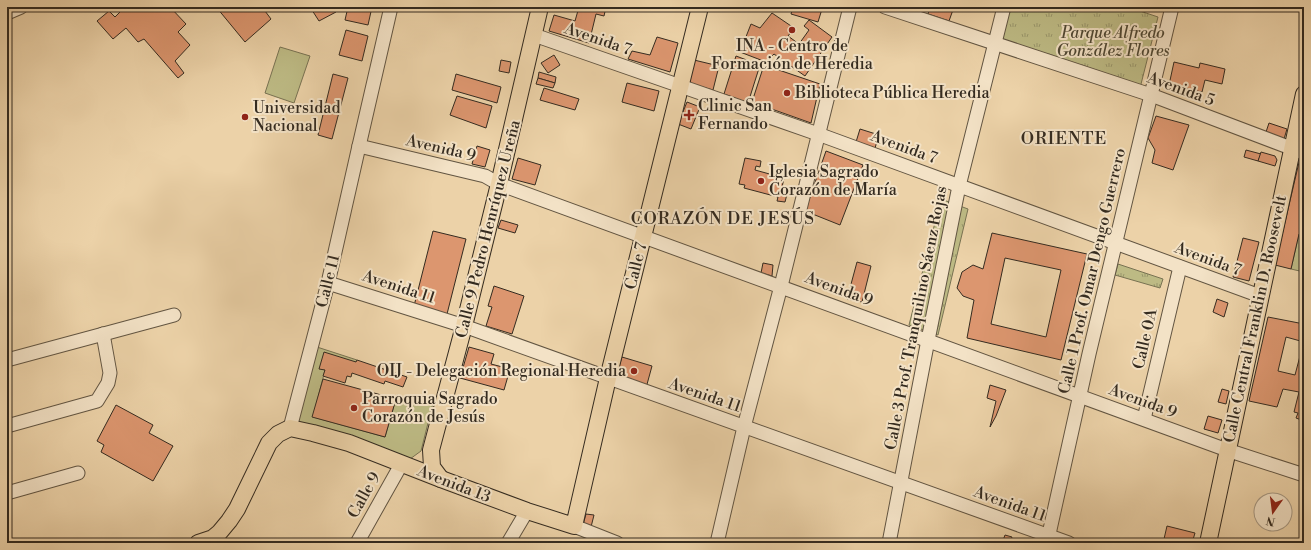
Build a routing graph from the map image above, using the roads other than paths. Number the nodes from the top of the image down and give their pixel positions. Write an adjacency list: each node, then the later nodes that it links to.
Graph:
1 (21, 7): 9 (street)
2 (392, 7): 16 (street, Calle 11)
3 (540, 7): 10 (main road, Calle 9 Pedro Henríquez Ureña)
4 (700, 7): 12 (main road, Calle 7)
5 (850, 7): 15 (street)
6 (885, 7): 11 (street, Avenida 5)
7 (1004, 7): 11 (street, Calle 3 Prof. Tranquilino Sáenz Rojas)
8 (1172, 7): 14 (street, Calle 1 Prof. Omar Dengo Guerrero)
9 (7, 13)
10 (534, 35): 12 (street, Avenida 7); 18 (main road, Calle 9 Pedro Henríquez Ureña)
11 (995, 44): 14 (street, Avenida 5); 19 (street, Calle 3 Prof. Tranquilino Sáenz Rojas)
12 (680, 86): 15 (street, Avenida 7); 20 (main road, Calle 7)
13 (1304, 94): 17 (main road, Calle Central Franklin D. Roosevelt)
14 (1151, 95): 17 (street, Avenida 5); 21 (street, Calle 1 Prof. Omar Dengo Guerrero)
15 (818, 134): 19 (street, Avenida 7); 24 (street)
16 (358, 146): 18 (street, Avenida 9); 23 (street, Calle 11)
17 (1298, 151): 25 (main road, Calle Central Franklin D. Roosevelt)
18 (499, 184): 20 (street, Avenida 9); 27 (main road, Calle 9 Pedro Henríquez Ureña)
19 (959, 186): 21 (street, Avenida 7); 29 (street, Calle 3 Prof. Tranquilino Sáenz Rojas)
20 (643, 236): 24 (street, Avenida 9); 31 (main road, Calle 7)
21 (1115, 243): 22 (street, Avenida 7); 32 (street, Calle 1 Prof. Omar Dengo Guerrero)
22 (1180, 267): 25 (street, Avenida 7); 33 (street, Calle 0A)
23 (328, 283): 27 (street, Avenida 11); 36 (street, Calle 11)
24 (781, 286): 29 (street, Avenida 9); 35 (street)
25 (1260, 296): 38 (main road, Calle Central Franklin D. Roosevelt)
26 (174, 316): 28 (street)
27 (464, 326): 31 (street, Avenida 11); 37 (main road, Calle 9 Pedro Henríquez Ureña)
28 (103, 334): 30 (street); 34 (street)
29 (928, 340): 32 (street, Avenida 9); 43 (street, Calle 3 Prof. Tranquilino Sáenz Rojas)
30 (7, 360)
31 (608, 378): 35 (street, Avenida 11); 46 (main road, Calle 7)
32 (1080, 396): 33 (street, Avenida 9); 48 (street, Calle 1 Prof. Omar Dengo Guerrero)
33 (1144, 419): 38 (street, Avenida 9)
34 (7, 426)
35 (744, 427): 43 (street, Avenida 11); 53 (street)
36 (290, 428): 39 (main road, Avenida 13); 47 (main road)
37 (431, 450): 39 (main road); 42 (main road, Calle 9 Pedro Henríquez Ureña)
38 (1227, 450): 41 (street, Avenida 9); 56 (main road, Calle Central Franklin D. Roosevelt)
39 (402, 463): 42 (main road, Avenida 13); 50 (street, Calle 9)
40 (78, 473): 44 (street)
41 (1304, 476)
42 (441, 479): 45 (main road, Avenida 13)
43 (900, 482): 48 (street, Avenida 11); 54 (street, Calle 3 Prof. Tranquilino Sáenz Rojas)
44 (7, 493)
45 (527, 511): 46 (main road, Avenida 13); 51 (street)
46 (574, 526): 52 (street, Avenida 13)
47 (218, 538): 49 (main road)
48 (1047, 539): 55 (street, Avenida 11)
49 (198, 543)
50 (357, 543)
51 (508, 543)
52 (618, 543)
53 (717, 543)
54 (889, 543)
55 (1069, 543)
56 (1208, 543)

